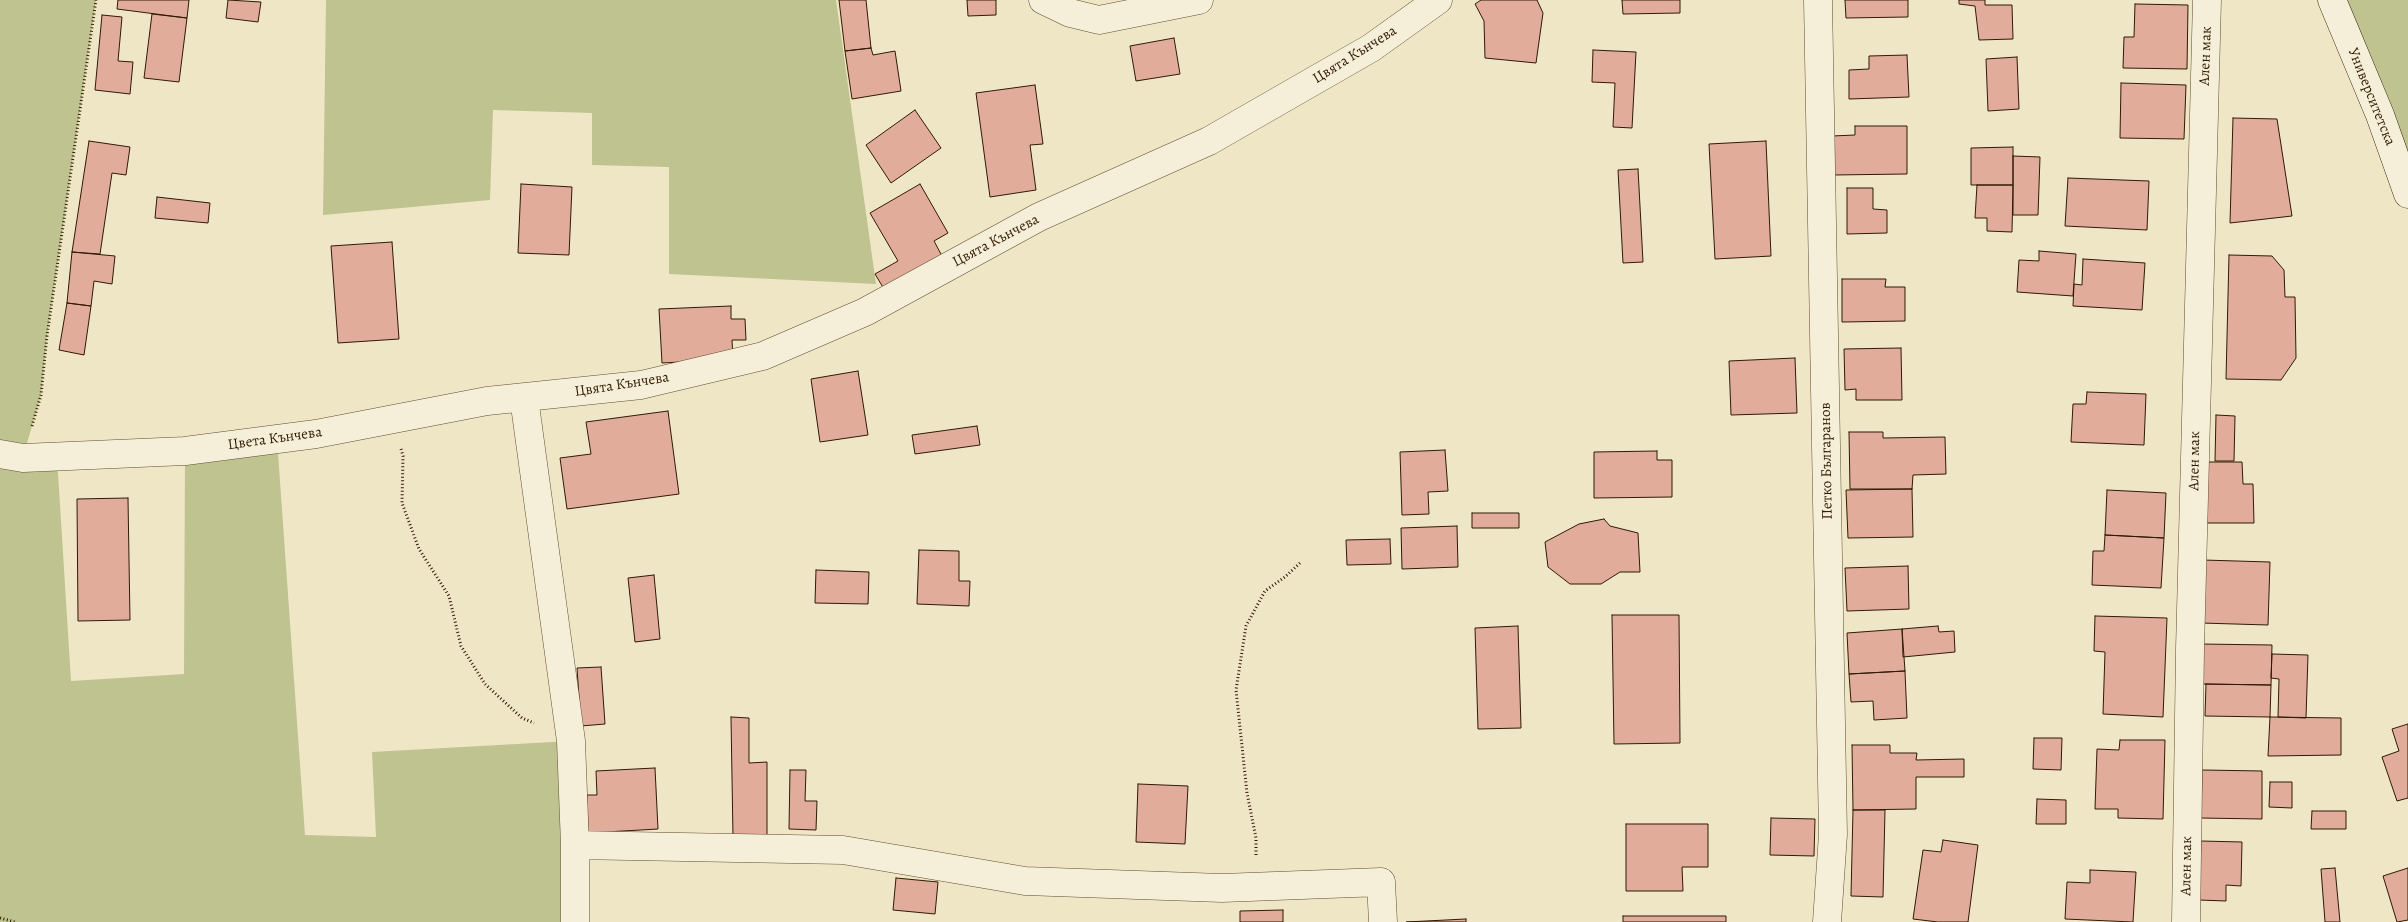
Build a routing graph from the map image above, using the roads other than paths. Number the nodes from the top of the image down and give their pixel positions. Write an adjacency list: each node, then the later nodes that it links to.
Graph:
1 (1044, 0): 2 (street)
2 (1199, 0)
3 (1438, 0): 8 (street, Цвята Кънчева)
4 (1818, 0): 13 (street, Петко Българанов)
5 (2207, 0): 14 (street, Ален мак)
6 (2332, 0): 7 (street, Университетска)
7 (2408, 194)
8 (524, 398): 9 (street, Цвета Кънчева); 10 (street)
9 (11, 456)
10 (575, 845): 11 (street); 12 (street)
11 (575, 922)
12 (1383, 922)
13 (1827, 922)
14 (2186, 922)

